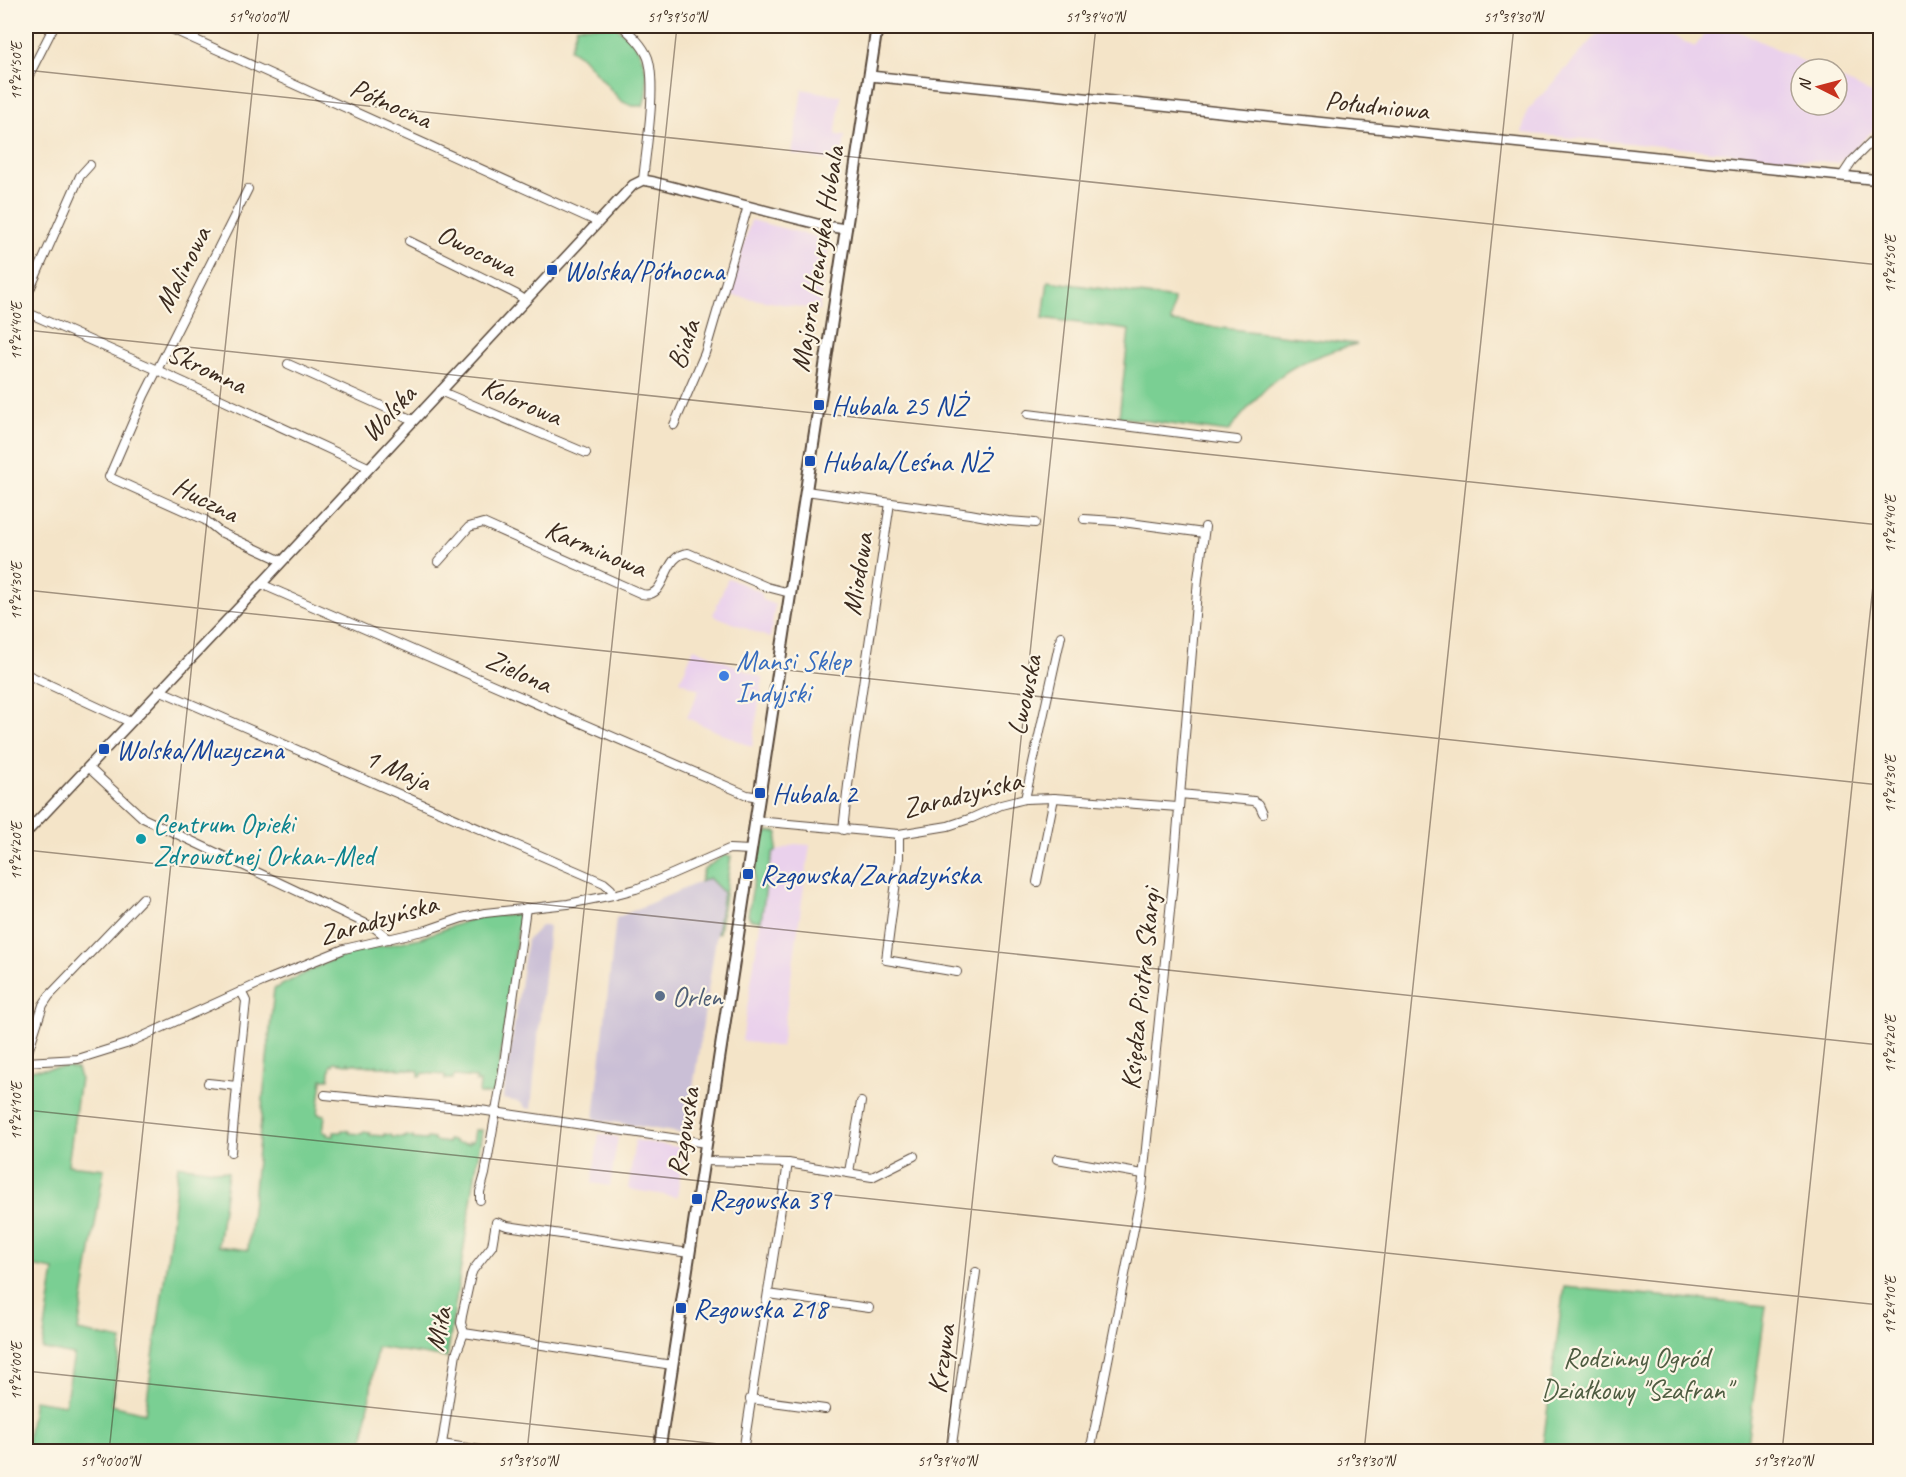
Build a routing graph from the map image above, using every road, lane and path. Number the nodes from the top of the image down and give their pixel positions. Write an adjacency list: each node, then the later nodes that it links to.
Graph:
1 (54, 26): 6 (street)
2 (165, 26): 14 (street, Północna)
3 (622, 26): 10 (street)
4 (878, 26): 5 (main road, Majora Henryka Hubala)
5 (870, 76): 9 (street, Południowa); 15 (main road, Majora Henryka Hubala)
6 (26, 81)
7 (1881, 133): 9 (street)
8 (90, 165): 17 (street)
9 (1842, 176): 11 (street, Południowa)
10 (643, 180): 13 (street); 14 (street, Wolska)
11 (1881, 180)
12 (248, 189): 21 (street, Malinowa)
13 (748, 206): 15 (street); 25 (street, Biała)
14 (598, 222): 18 (street, Wolska)
15 (846, 229): 30 (main road, Majora Henryka Hubala)
16 (409, 241): 18 (street, Owocowa)
17 (26, 298)
18 (525, 300): 22 (street, Wolska)
19 (26, 312): 21 (street, Skromna)
20 (288, 364): 24 (street)
21 (157, 370): 28 (street, Skromna); 29 (street, Malinowa)
22 (440, 391): 24 (street, Wolska); 27 (street, Kolorowa)
23 (1028, 414): 26 (street)
24 (413, 420): 28 (street, Wolska)
25 (674, 425)
26 (1237, 440)
27 (586, 453)
28 (368, 467): 34 (street, Wolska)
29 (109, 477): 34 (street, Huczna)
30 (806, 491): 31 (street); 37 (main road, Majora Henryka Hubala)
31 (890, 503): 33 (street); 51 (street, Miodowa)
32 (1084, 519): 43 (street, Księdza Piotra Skargi)
33 (1035, 522)
34 (282, 561): 36 (street, Wolska)
35 (438, 562): 37 (street, Karminowa)
36 (261, 584): 40 (street, Wolska); 44 (street, Zielona)
37 (790, 593): 44 (main road, Majora Henryka Hubala)
38 (1061, 636): 46 (street, Lwowska)
39 (26, 674): 41 (street)
40 (159, 690): 41 (street, Wolska); 55 (street, 1 Maja)
41 (130, 722): 42 (street, Wolska)
42 (88, 767): 50 (street, Wolska); 58 (street)
43 (1180, 794): 47 (street, Księdza Piotra Skargi); 48 (street)
44 (759, 797): 49 (main road, Majora Henryka Hubala)
45 (1054, 798): 46 (street, Zaradzyńska); 47 (street, Zaradzyńska); 54 (street)
46 (1025, 799): 52 (street, Zaradzyńska)
47 (1178, 807): 74 (street, Księdza Piotra Skargi)
48 (1263, 813)
49 (756, 821): 51 (street, Zaradzyńska); 53 (main road, Rzgowska)
50 (27, 827)
51 (843, 830): 52 (street, Zaradzyńska)
52 (899, 834): 59 (street)
53 (751, 849): 55 (street, Zaradzyńska); 67 (main road, Rzgowska)
54 (1037, 882)
55 (613, 895): 57 (street, Zaradzyńska)
56 (143, 898): 61 (street)
57 (526, 908): 58 (street, Zaradzyńska); 66 (street)
58 (389, 939): 60 (street, Zaradzyńska)
59 (957, 972)
60 (241, 991): 61 (street, Zaradzyńska); 63 (street)
61 (26, 1060)
62 (208, 1083): 63 (street)
63 (237, 1086): 68 (street)
64 (325, 1095): 66 (street)
65 (861, 1102): 73 (street)
66 (495, 1112): 67 (street); 75 (street)
67 (706, 1143): 71 (main road, Rzgowska)
68 (231, 1152)
69 (914, 1156): 73 (street)
70 (1057, 1159): 74 (street)
71 (703, 1161): 72 (street); 76 (main road, Rzgowska)
72 (788, 1163): 73 (street); 78 (street)
73 (849, 1172)
74 (1143, 1174): 89 (street, Księdza Piotra Skargi)
75 (480, 1200)
76 (689, 1253): 80 (street, Miła); 81 (main road, Rzgowska)
77 (975, 1272): 88 (street, Krzywa)
78 (768, 1294): 79 (street); 82 (street)
79 (869, 1308)
80 (464, 1333): 81 (street); 84 (street, Miła)
81 (672, 1365): 86 (main road, Rzgowska)
82 (750, 1399): 83 (street); 87 (street)
83 (825, 1409)
84 (441, 1448): 85 (street)
85 (493, 1452)
86 (659, 1452)
87 (743, 1452)
88 (951, 1452)
89 (1090, 1452)

